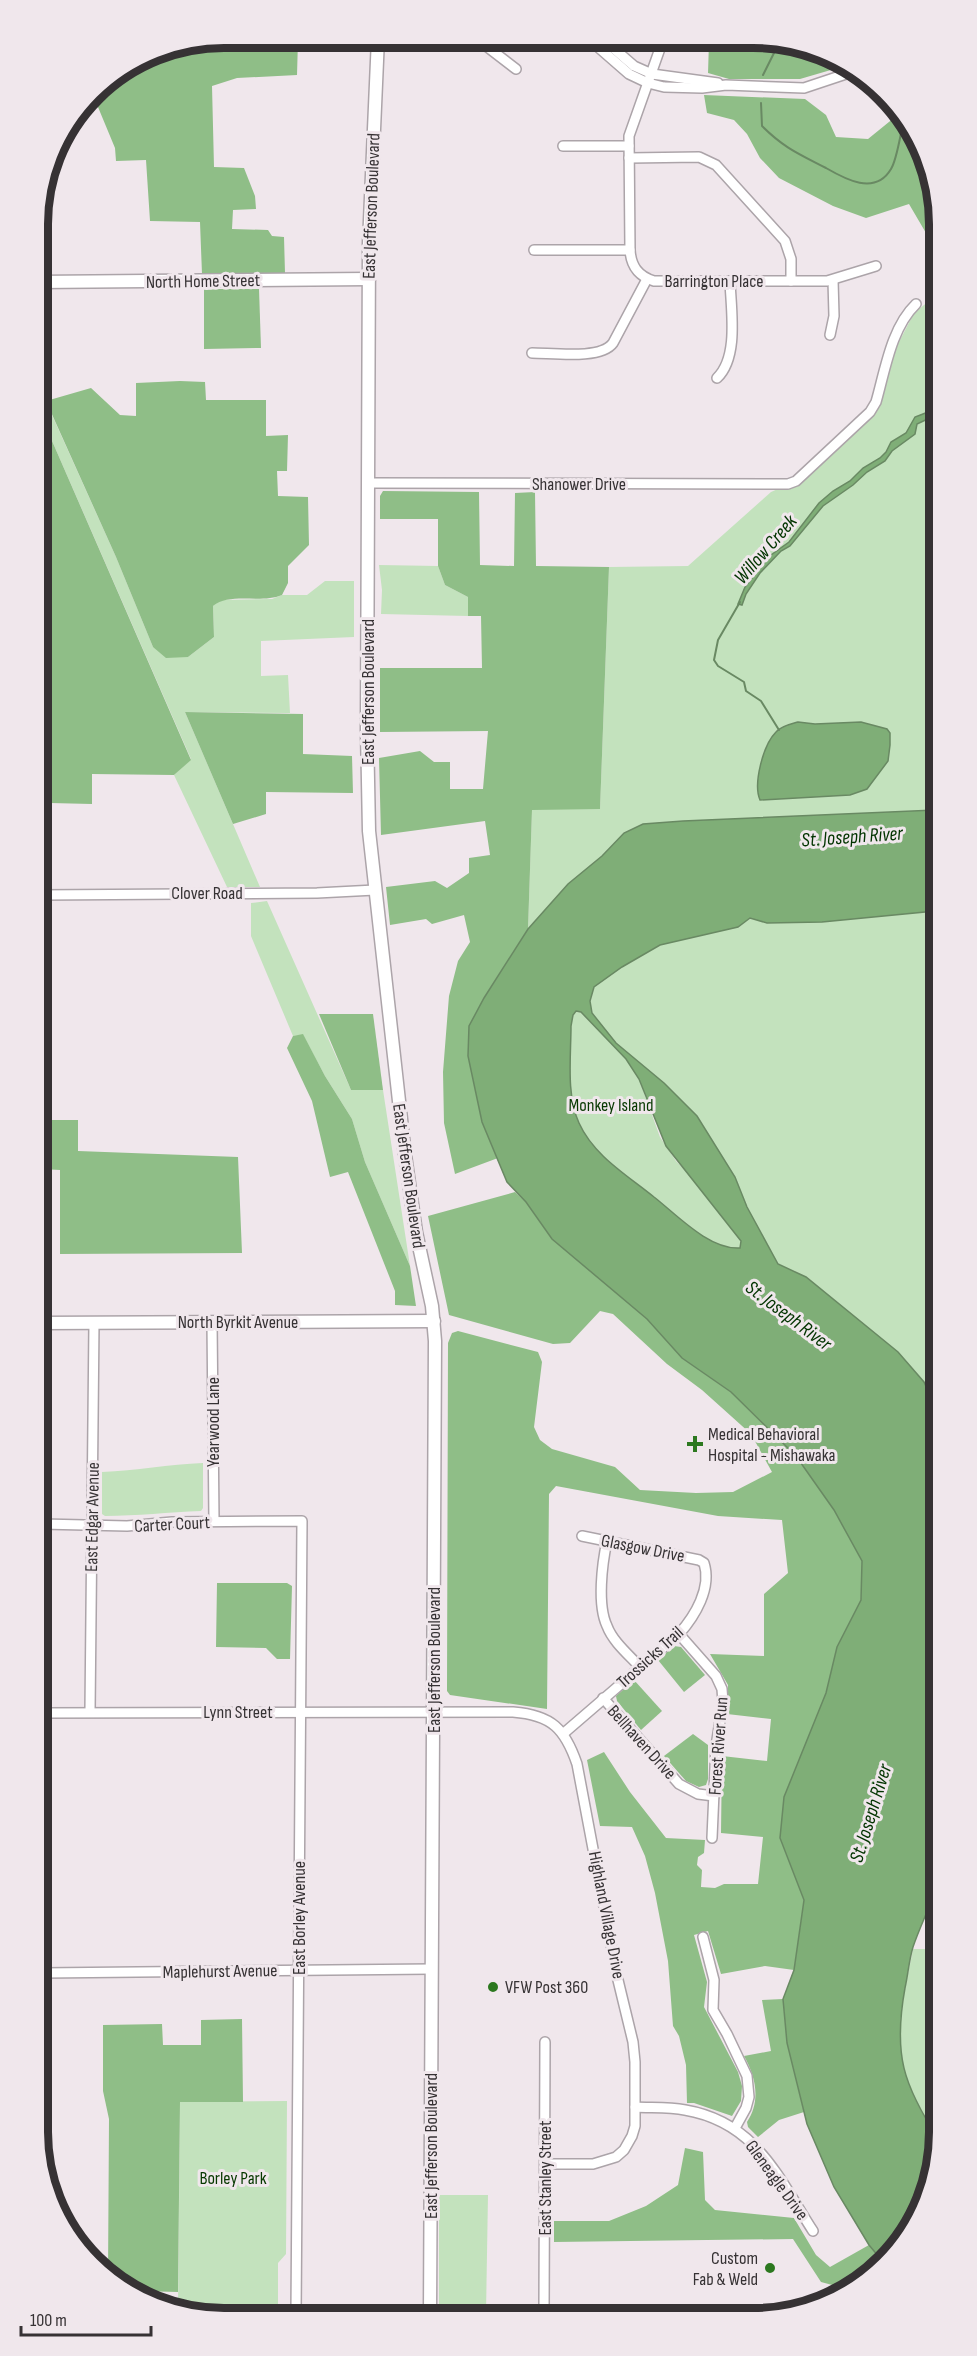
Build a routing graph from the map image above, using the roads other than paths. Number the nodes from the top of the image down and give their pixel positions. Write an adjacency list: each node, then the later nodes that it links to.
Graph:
1 (378, 48): 15 (street, East Jefferson Boulevard)
2 (489, 48): 6 (street)
3 (599, 48): 8 (street)
4 (613, 48): 8 (street)
5 (660, 48): 8 (street, Barrington Place)
6 (516, 69)
7 (845, 74): 8 (street)
8 (650, 78): 10 (street, Barrington Place)
9 (563, 146): 10 (street)
10 (629, 146): 11 (street, Barrington Place)
11 (629, 158): 13 (street, Barrington Place); 19 (street)
12 (534, 250): 13 (street)
13 (630, 250): 16 (street, Barrington Place)
14 (876, 266): 17 (street, Barrington Place)
15 (369, 279): 20 (street, North Home Street); 25 (street, East Jefferson Boulevard)
16 (647, 279): 18 (street, Barrington Place); 23 (street)
17 (833, 280): 19 (street, Barrington Place); 22 (street)
18 (730, 281): 19 (street, Barrington Place); 24 (street)
19 (791, 281)
20 (48, 282)
21 (916, 304): 25 (street, Shanower Drive)
22 (830, 335)
23 (532, 353)
24 (717, 378)
25 (369, 483): 26 (street, East Jefferson Boulevard)
26 (375, 890): 27 (street, Clover Road); 28 (street, East Jefferson Boulevard)
27 (48, 895)
28 (434, 1321): 29 (street, North Byrkit Avenue); 42 (street, East Jefferson Boulevard)
29 (213, 1322): 31 (street, North Byrkit Avenue); 32 (street, Yearwood Lane)
30 (48, 1323): 31 (street, North Byrkit Avenue)
31 (94, 1323): 35 (street, East Edgar Avenue)
32 (213, 1521): 33 (street, Carter Court); 35 (street, Carter Court)
33 (302, 1521): 44 (street, East Borley Avenue)
34 (48, 1524): 35 (street, Carter Court)
35 (92, 1525): 43 (street, East Edgar Avenue)
36 (582, 1536): 37 (street, Glasgow Drive)
37 (607, 1541): 38 (street, Glasgow Drive); 40 (street)
38 (704, 1563): 39 (street, Trossicks Trail)
39 (679, 1634): 40 (street, Trossicks Trail); 47 (street, Forest River Run)
40 (640, 1667): 41 (street, Trossicks Trail)
41 (603, 1698): 46 (street, Trossicks Trail); 47 (street, Bellhaven Drive)
42 (434, 1711): 44 (street, Lynn Street); 46 (street); 50 (street, East Jefferson Boulevard)
43 (90, 1712): 44 (street, Lynn Street); 45 (street, Lynn Street)
44 (299, 1712): 51 (street, East Borley Avenue)
45 (48, 1713)
46 (564, 1733): 54 (street, Highland Village Drive)
47 (714, 1796): 48 (street, Forest River Run)
48 (712, 1838)
49 (703, 1937): 55 (street)
50 (432, 1970): 51 (street, Maplehurst Avenue); 59 (street, East Jefferson Boulevard)
51 (298, 1971): 52 (street, Maplehurst Avenue); 58 (street, East Borley Avenue)
52 (48, 1973)
53 (545, 2042): 56 (street, East Stanley Street)
54 (635, 2107): 55 (street, Gleneagle Drive); 56 (street, Highland Village Drive)
55 (735, 2128): 57 (street, Gleneagle Drive)
56 (545, 2164): 60 (street, East Stanley Street)
57 (813, 2231)
58 (296, 2308)
59 (430, 2308)
60 (544, 2308)

